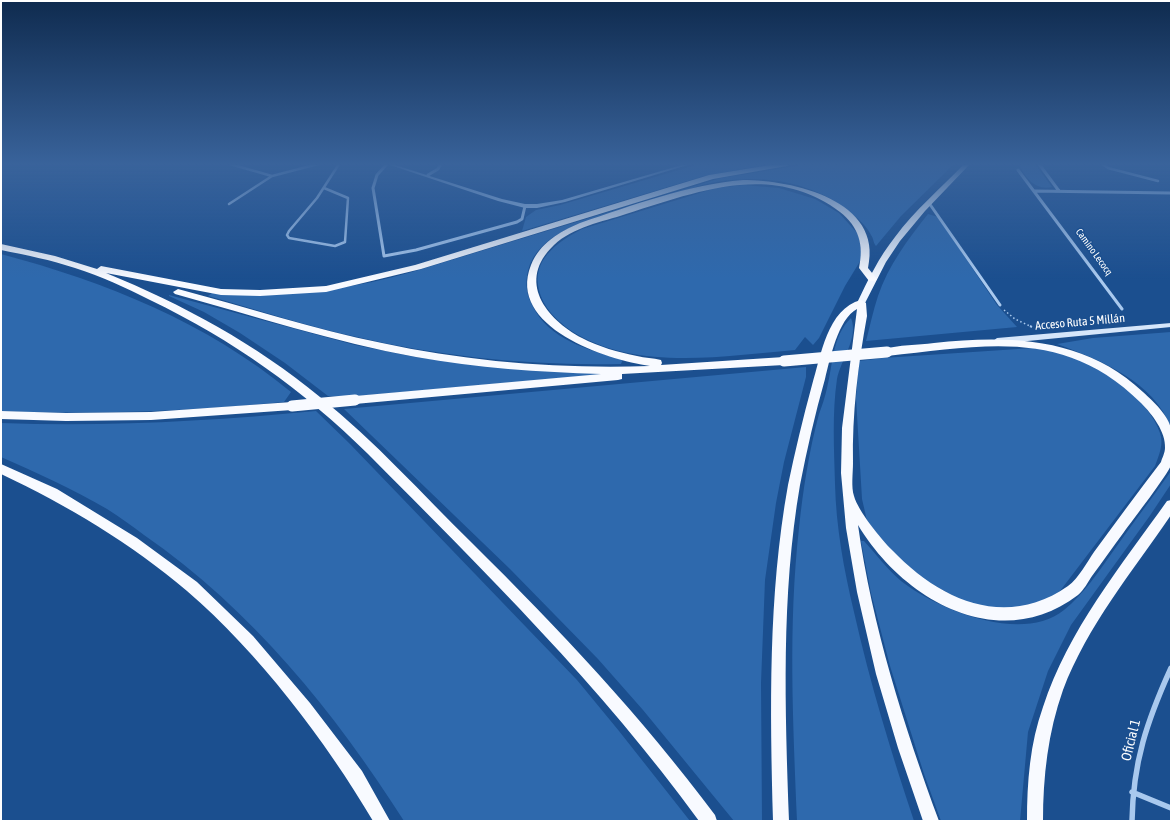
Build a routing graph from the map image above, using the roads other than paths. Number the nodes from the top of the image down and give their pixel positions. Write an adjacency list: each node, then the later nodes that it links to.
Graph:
1 (232, 202): 12 (lane)
2 (313, 202): 3 (lane)
3 (348, 202)
4 (375, 202): 13 (street)
5 (510, 202): 13 (street)
6 (556, 202): 13 (street)
7 (629, 202): 15 (highway)
8 (657, 202): 22 (highway)
9 (829, 202): 16 (highway)
10 (1043, 202): 19 (street, Camino Lecocq)
11 (929, 203): 16 (main road); 18 (street)
12 (229, 204)
13 (525, 206)
14 (1, 247): 15 (highway)
15 (70, 263): 22 (highway); 31 (highway)
16 (872, 279): 17 (main road)
17 (861, 303): 25 (highway); 32 (highway)
18 (1000, 306)
19 (1122, 309)
20 (1171, 325): 21 (main road, Acceso Ruta 5 Millán)
21 (991, 342): 22 (highway, bridge); 25 (highway)
22 (708, 366): 23 (highway, bridge)
23 (1, 415)
24 (1, 469): 30 (highway)
25 (848, 496): 33 (highway)
26 (1171, 505): 34 (highway)
27 (1171, 668): 28 (street, Oficial 1)
28 (1132, 792): 29 (street); 35 (street, Oficial 1)
29 (1171, 808)
30 (382, 821)
31 (709, 821)
32 (781, 821)
33 (931, 821)
34 (1035, 821)
35 (1132, 821)

